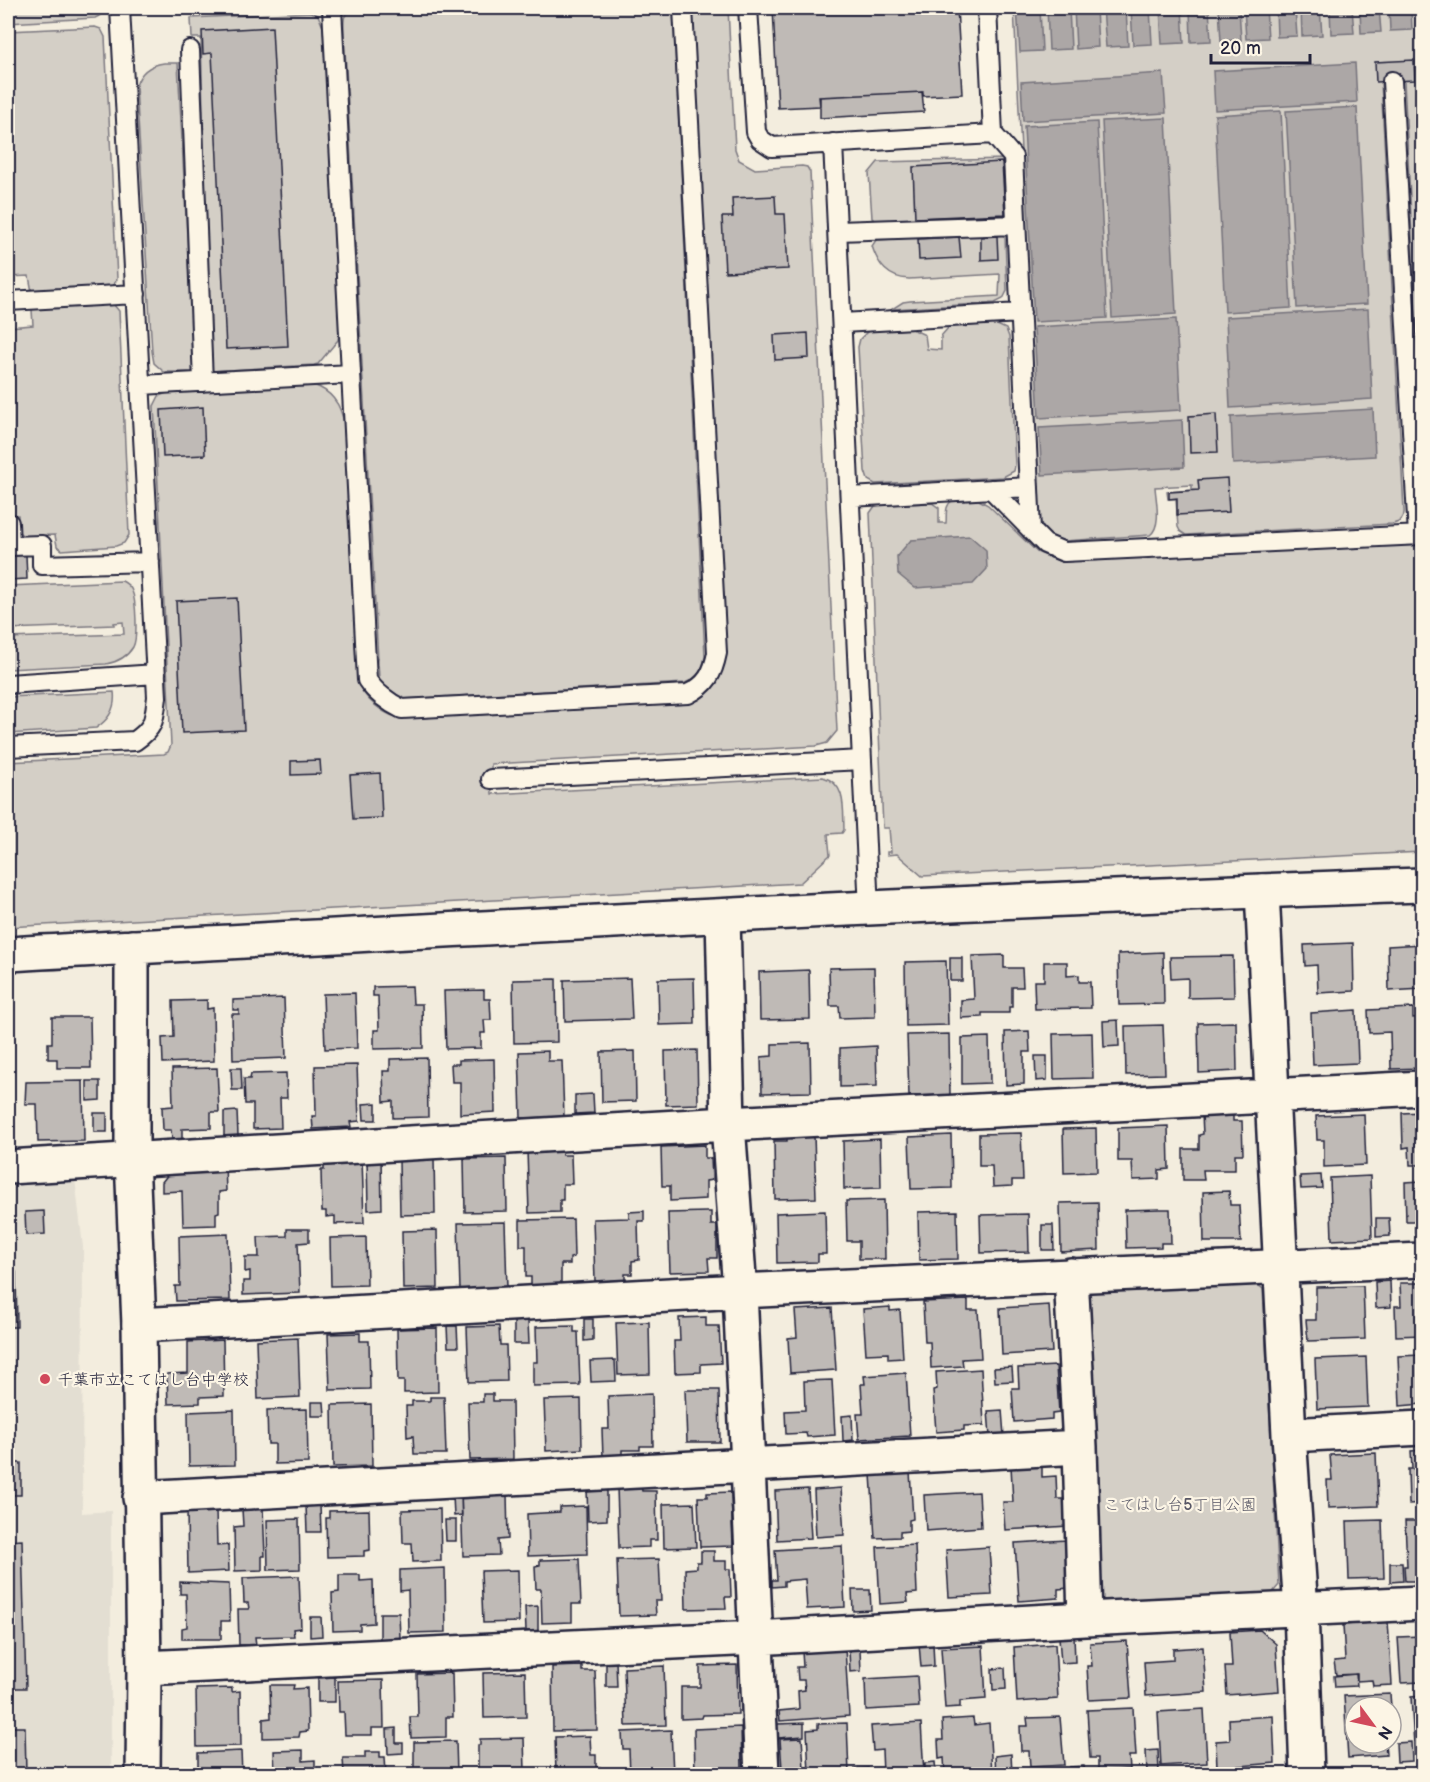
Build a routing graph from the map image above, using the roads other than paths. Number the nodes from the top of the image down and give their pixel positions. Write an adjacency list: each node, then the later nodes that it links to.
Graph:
1 (120, 8): 12 (lane)
2 (332, 8): 16 (lane)
3 (683, 8): 16 (lane)
4 (748, 8): 9 (lane)
5 (987, 8): 8 (lane)
6 (190, 50): 17 (lane)
7 (1392, 81): 24 (lane)
8 (993, 134): 9 (lane); 10 (lane)
9 (833, 143): 11 (lane)
10 (1016, 225): 11 (lane); 14 (lane)
11 (837, 231): 15 (lane)
12 (136, 294): 13 (lane); 18 (lane)
13 (8, 302)
14 (1021, 313): 15 (lane); 19 (lane)
15 (842, 323): 21 (lane)
16 (351, 374): 17 (lane)
17 (203, 382): 18 (lane)
18 (141, 385): 25 (lane)
19 (1029, 488): 20 (lane); 23 (lane)
20 (991, 489): 21 (lane); 23 (lane)
21 (850, 497): 29 (lane)
22 (9, 523): 25 (lane)
23 (1031, 530): 24 (lane)
24 (1420, 535)
25 (150, 562): 26 (lane)
26 (156, 674): 27 (lane); 28 (lane)
27 (8, 684)
28 (8, 747)
29 (862, 759): 30 (lane); 33 (lane)
30 (491, 779)
31 (1422, 885): 32 (street)
32 (1262, 891): 33 (street); 38 (street)
33 (869, 910): 34 (street)
34 (723, 916): 35 (street); 39 (street)
35 (132, 947): 36 (street); 40 (street)
36 (8, 954)
37 (1422, 1088): 38 (street)
38 (1273, 1094): 39 (street); 43 (street)
39 (728, 1124): 40 (street); 45 (street)
40 (132, 1158): 41 (street); 46 (street)
41 (8, 1167)
42 (1422, 1260): 43 (street)
43 (1282, 1267): 44 (street); 48 (street)
44 (1071, 1275): 45 (street); 49 (street)
45 (740, 1291): 46 (street); 50 (street)
46 (138, 1324): 51 (street)
47 (1422, 1428): 48 (street)
48 (1289, 1435): 53 (street)
49 (1080, 1447): 50 (street); 54 (street)
50 (747, 1466): 51 (street); 55 (street)
51 (140, 1498): 56 (street)
52 (1422, 1603): 53 (street)
53 (1301, 1610): 54 (street); 59 (street)
54 (1085, 1619): 55 (street)
55 (755, 1638): 56 (street); 58 (street)
56 (144, 1668): 57 (street)
57 (143, 1774)
58 (762, 1774)
59 (1307, 1774)

